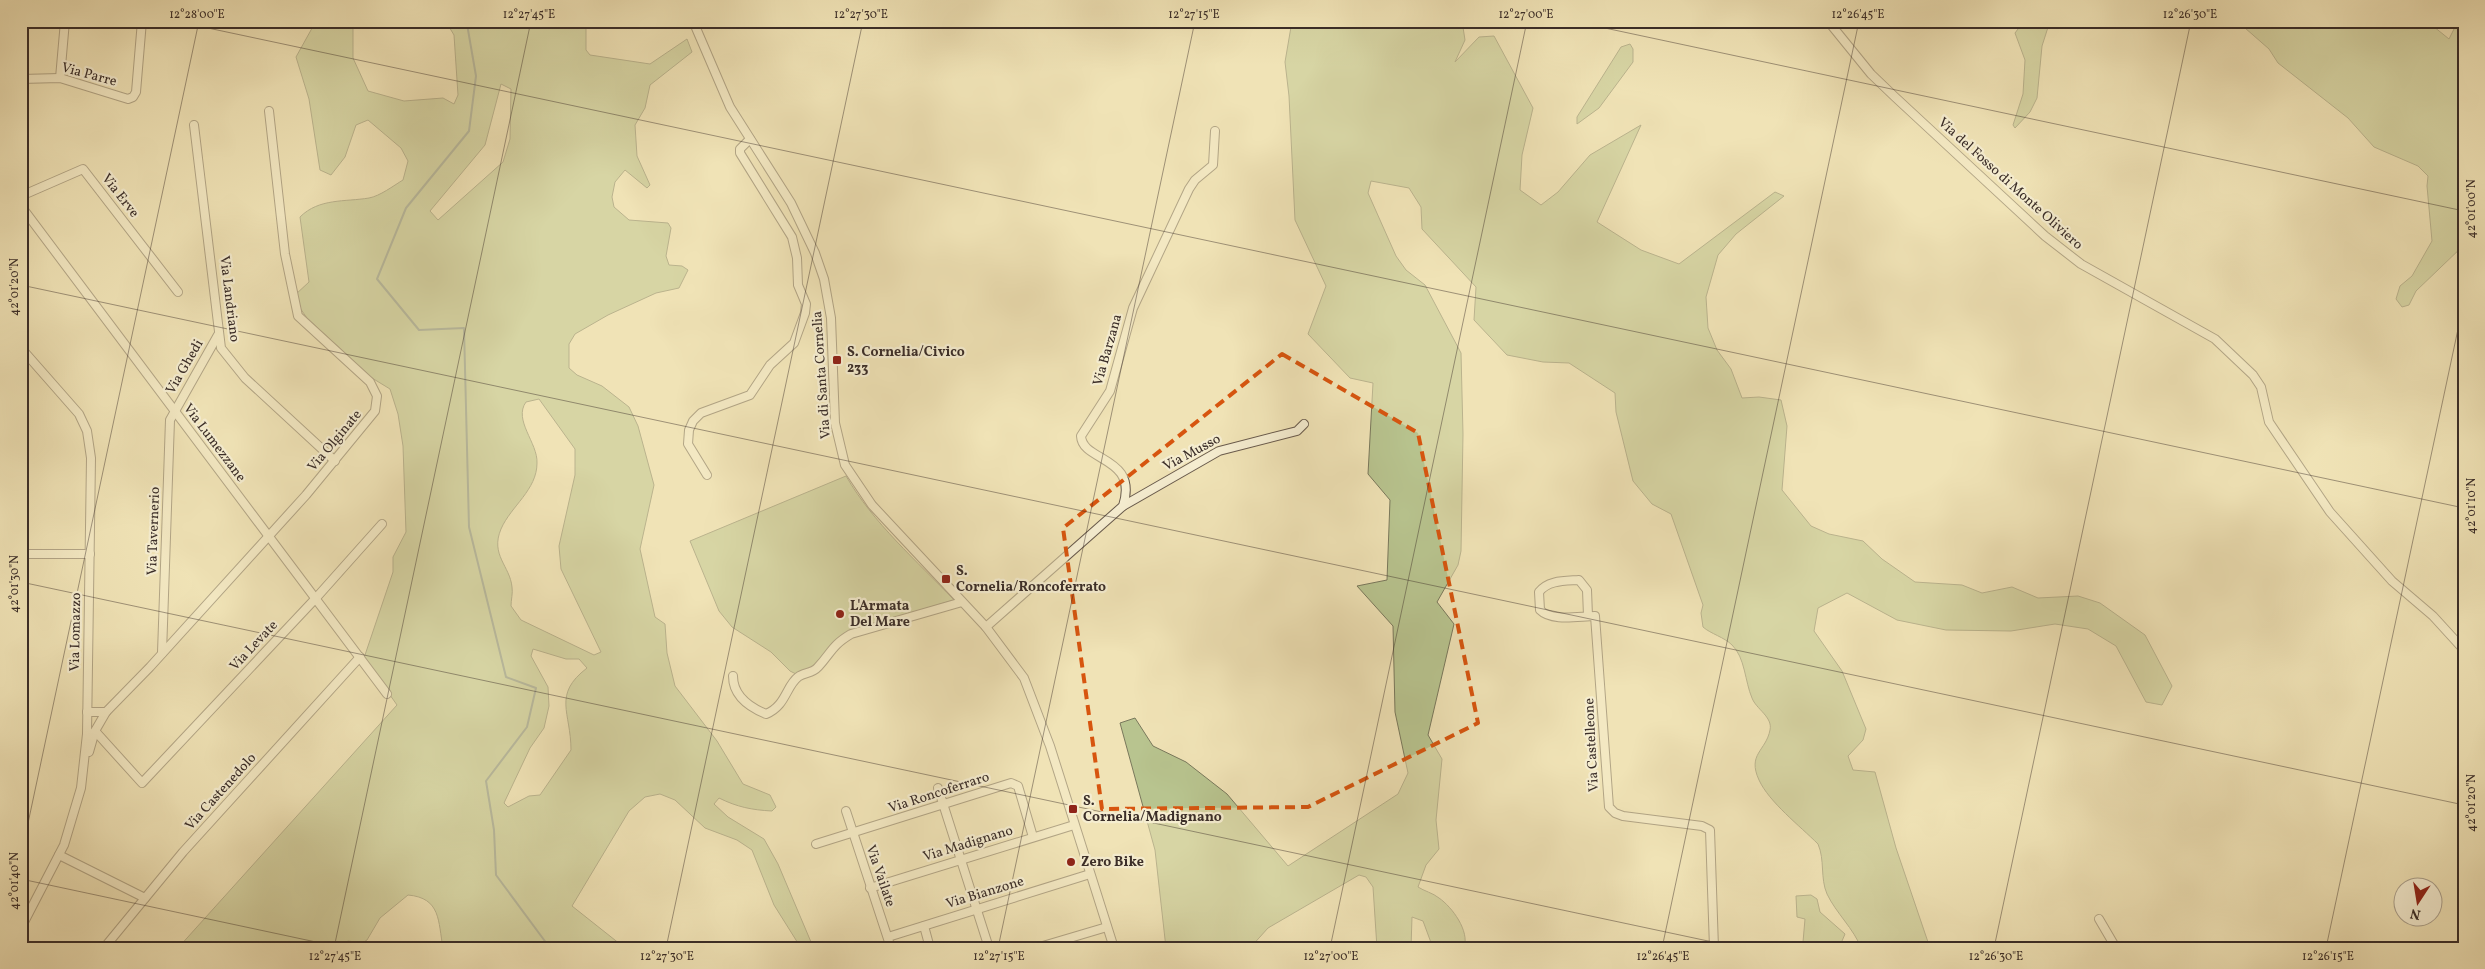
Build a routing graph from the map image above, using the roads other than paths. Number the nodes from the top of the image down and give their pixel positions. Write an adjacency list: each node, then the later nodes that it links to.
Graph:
1 (65, 21): 5 (street)
2 (142, 21): 5 (street, Via Parre)
3 (693, 21): 10 (street, Via di Santa Cornelia)
4 (1828, 21): 29 (street, Via del Fosso di Monte Oliviero)
5 (60, 78): 6 (street, Via Parre)
6 (21, 79)
7 (268, 111): 18 (street, Via Olginate)
8 (194, 125): 14 (street, Via Landriano)
9 (1215, 132): 20 (street, Via Barzana)
10 (750, 139): 19 (street); 26 (street, Via di Santa Cornelia)
11 (21, 196): 13 (street, Via Erve)
12 (21, 206): 16 (street, Via Lumezzane)
13 (178, 292)
14 (218, 335): 16 (street, Via Ghedi); 18 (street, Via Landriano)
15 (21, 348): 24 (street, Via Lomazzo)
16 (174, 411): 22 (street, Via Lumezzane); 30 (street, Via Tavernerio)
17 (1304, 424): 20 (street, Via Musso)
18 (335, 461): 22 (street, Via Olginate)
19 (707, 474)
20 (1122, 506): 28 (street)
21 (382, 524): 25 (street, Via Levate)
22 (269, 536): 25 (street, Via Lumezzane); 30 (street, Via Olginate)
23 (21, 554): 24 (street)
24 (90, 554): 34 (street, Via Lomazzo)
25 (316, 598): 31 (street, Via Lumezzane); 36 (street, Via Levate)
26 (962, 602): 28 (street, Via di Santa Cornelia); 32 (street)
27 (1588, 616): 27 (street, Via Castelleone); 62 (street, Via Castelleone)
28 (986, 627): 41 (street, Via di Santa Cornelia)
29 (2464, 650)
30 (162, 653): 35 (street, Via Olginate)
31 (360, 657): 33 (street, Via Lumezzane); 49 (street, Via Castenedolo)
32 (733, 676)
33 (388, 694)
34 (87, 712): 35 (street); 37 (street, Via Lomazzo)
35 (106, 712): 36 (street, Via Olginate)
36 (95, 731): 37 (street, Via Olginate)
37 (85, 763): 45 (street, Via Lomazzo)
38 (938, 788): 39 (street)
39 (944, 805): 42 (street, Via Roncoferraro); 43 (street, Via Roncoferraro); 46 (street)
40 (846, 811): 42 (street, Via Vailate)
41 (1074, 825): 43 (street, Via Madignano); 47 (street, Via di Santa Cornelia)
42 (853, 834): 44 (street, Via Roncoferraro); 48 (street, Via Vailate)
43 (1033, 837): 46 (street, Via Madignano)
44 (816, 844)
45 (59, 855): 49 (street); 54 (street, Via Lomazzo)
46 (961, 859): 48 (street, Via Madignano); 50 (street)
47 (1090, 874): 50 (street, Via Bianzone); 53 (street, Via di Santa Cornelia)
48 (870, 888): 55 (street, Via Vailate)
49 (145, 898): 56 (street, Via Castenedolo)
50 (976, 909): 52 (street, Via Bianzone); 59 (street)
51 (2099, 919): 63 (street)
52 (924, 926): 55 (street, Via Bianzone); 58 (street)
53 (1107, 927): 60 (street); 61 (street, Via di Santa Cornelia)
54 (21, 928)
55 (888, 937): 57 (street, Via Vailate)
56 (104, 948)
57 (891, 948)
58 (930, 948)
59 (989, 948)
60 (1036, 948)
61 (1114, 948)
62 (1714, 948)
63 (2116, 948)

